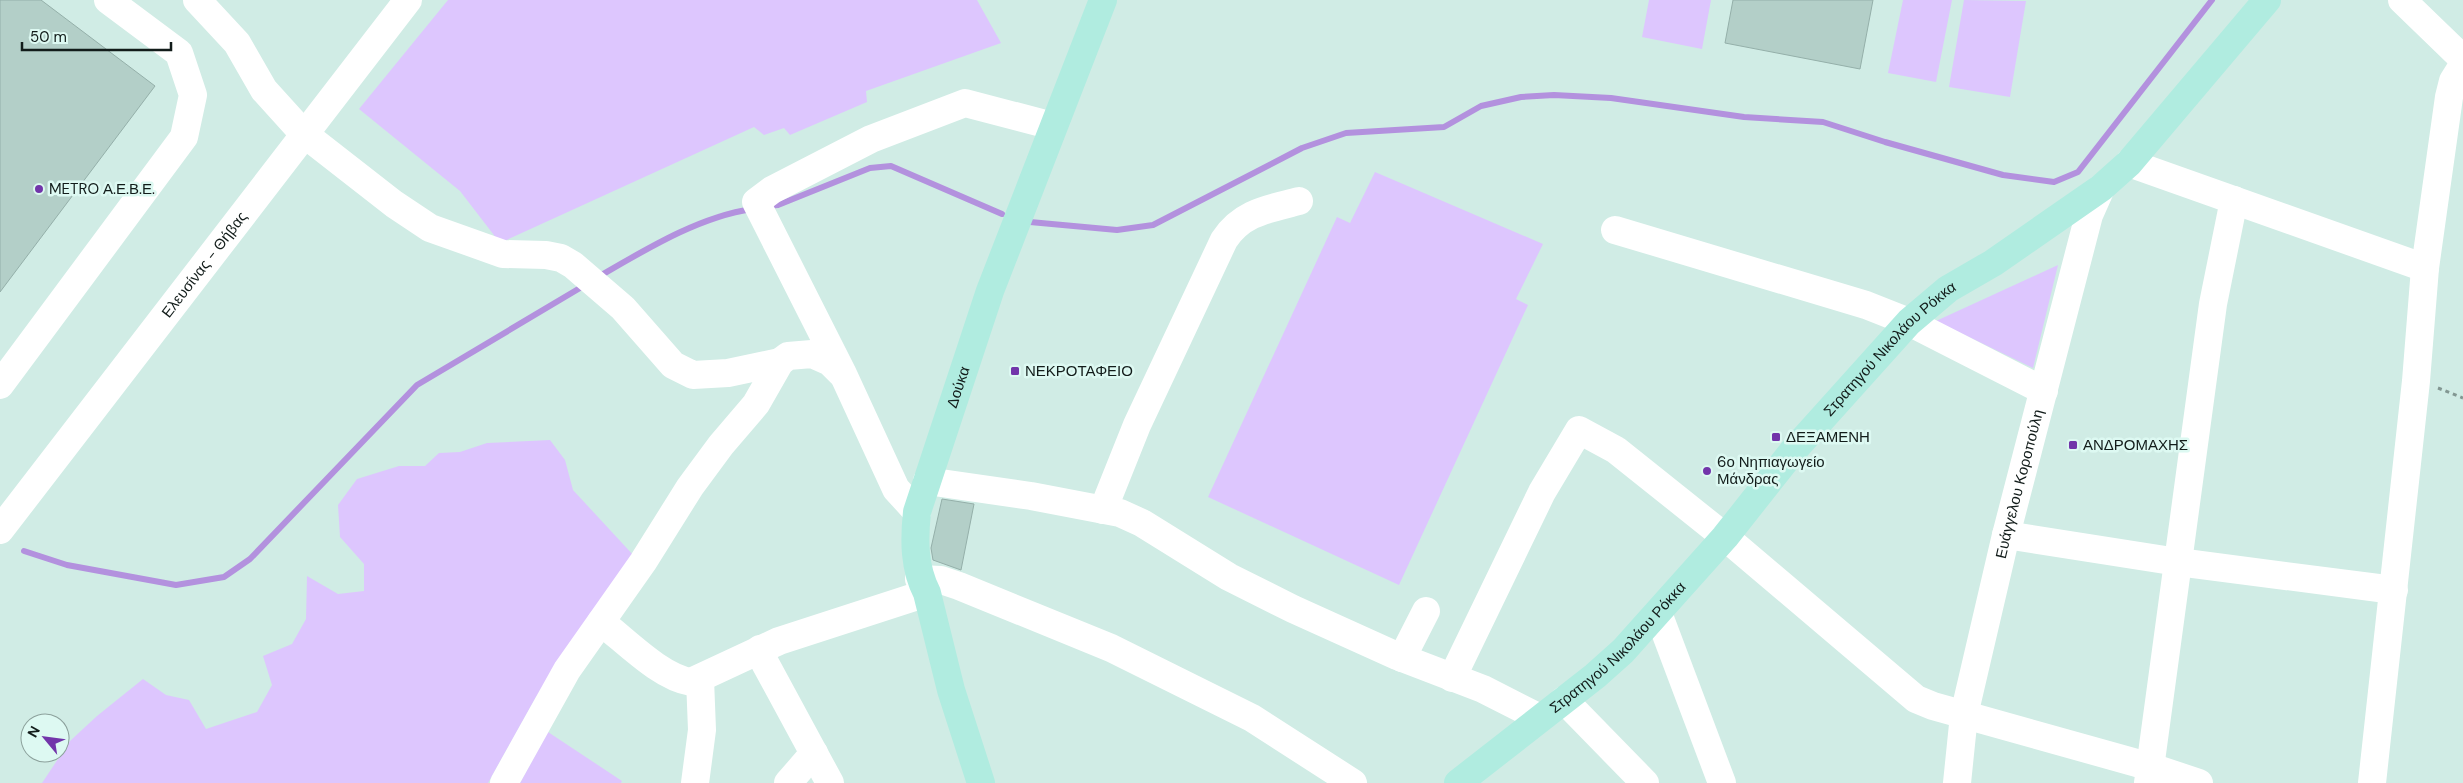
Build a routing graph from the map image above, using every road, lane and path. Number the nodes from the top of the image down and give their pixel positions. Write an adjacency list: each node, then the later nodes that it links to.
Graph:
1 (108, 0): 23 (street)
2 (197, 0): 13 (street)
3 (408, 0): 13 (street, Ελευσίνας - Θήβας)
4 (1103, 0): 12 (main road, Δούκα)
5 (2267, 0): 9 (main road, Στρατηγού Νικολάου Ρόκκα)
6 (2285, 0): 9 (main road, Στρατηγού Νικολάου Ρόκκα)
7 (2402, 0): 10 (street)
8 (2424, 0): 10 (street)
9 (2232, 41): 14 (main road, Στρατηγού Νικολάου Ρόκκα)
10 (2455, 50)
11 (2463, 66): 19 (street)
12 (1053, 126): 22 (street); 25 (main road, Δούκα)
13 (303, 133): 21 (street); 28 (street, Ελευσίνας - Θήβας)
14 (2128, 163): 15 (main road, Στρατηγού Νικολάου Ρόκκα); 17 (street)
15 (2101, 188): 20 (main road, Στρατηγού Νικολάου Ρόκκα); 24 (street, Ευάγγελου Κοροπούλη)
16 (1299, 200): 26 (street)
17 (2234, 200): 19 (street); 31 (street)
18 (1615, 230): 20 (street)
19 (2425, 268): 33 (street)
20 (1909, 322): 24 (street); 30 (main road, Στρατηγού Νικολάου Ρόκκα)
21 (780, 362): 22 (street); 36 (street)
22 (843, 374): 27 (street)
23 (0, 385)
24 (2044, 391): 29 (street, Ευάγγελου Κοροπούλη)
25 (927, 480): 26 (street); 27 (main road, Δούκα)
26 (1103, 510): 38 (street)
27 (917, 512): 32 (main road, Δούκα)
28 (0, 530)
29 (2006, 535): 31 (street); 42 (street, Ευάγγελου Κοροπούλη)
30 (1725, 537): 35 (main road, Στρατηγού Νικολάου Ρόκκα); 39 (street); 42 (street)
31 (2178, 562): 33 (street); 45 (street)
32 (923, 586): 37 (street); 50 (main road, Δούκα); 51 (street)
33 (2394, 590): 57 (street)
34 (1426, 611): 38 (street)
35 (1658, 613): 41 (main road, Στρατηγού Νικολάου Ρόκκα); 54 (street)
36 (601, 622): 40 (street); 46 (street)
37 (760, 650): 40 (street); 44 (street)
38 (1402, 658): 39 (street)
39 (1452, 678): 43 (street)
40 (700, 679): 47 (street)
41 (1564, 700): 43 (main road, Στρατηγού Νικολάου Ρόκκα); 53 (street)
42 (1964, 715): 45 (street); 55 (street, Ευάγγελου Κοροπούλη)
43 (1540, 718): 52 (main road, Στρατηγού Νικολάου Ρόκκα)
44 (814, 753): 48 (street); 49 (street)
45 (2150, 775): 56 (street)
46 (504, 783)
47 (695, 783)
48 (788, 783)
49 (830, 783)
50 (981, 783)
51 (1353, 783)
52 (1458, 783)
53 (1645, 783)
54 (1722, 783)
55 (1957, 783)
56 (2199, 783)
57 (2372, 783)

